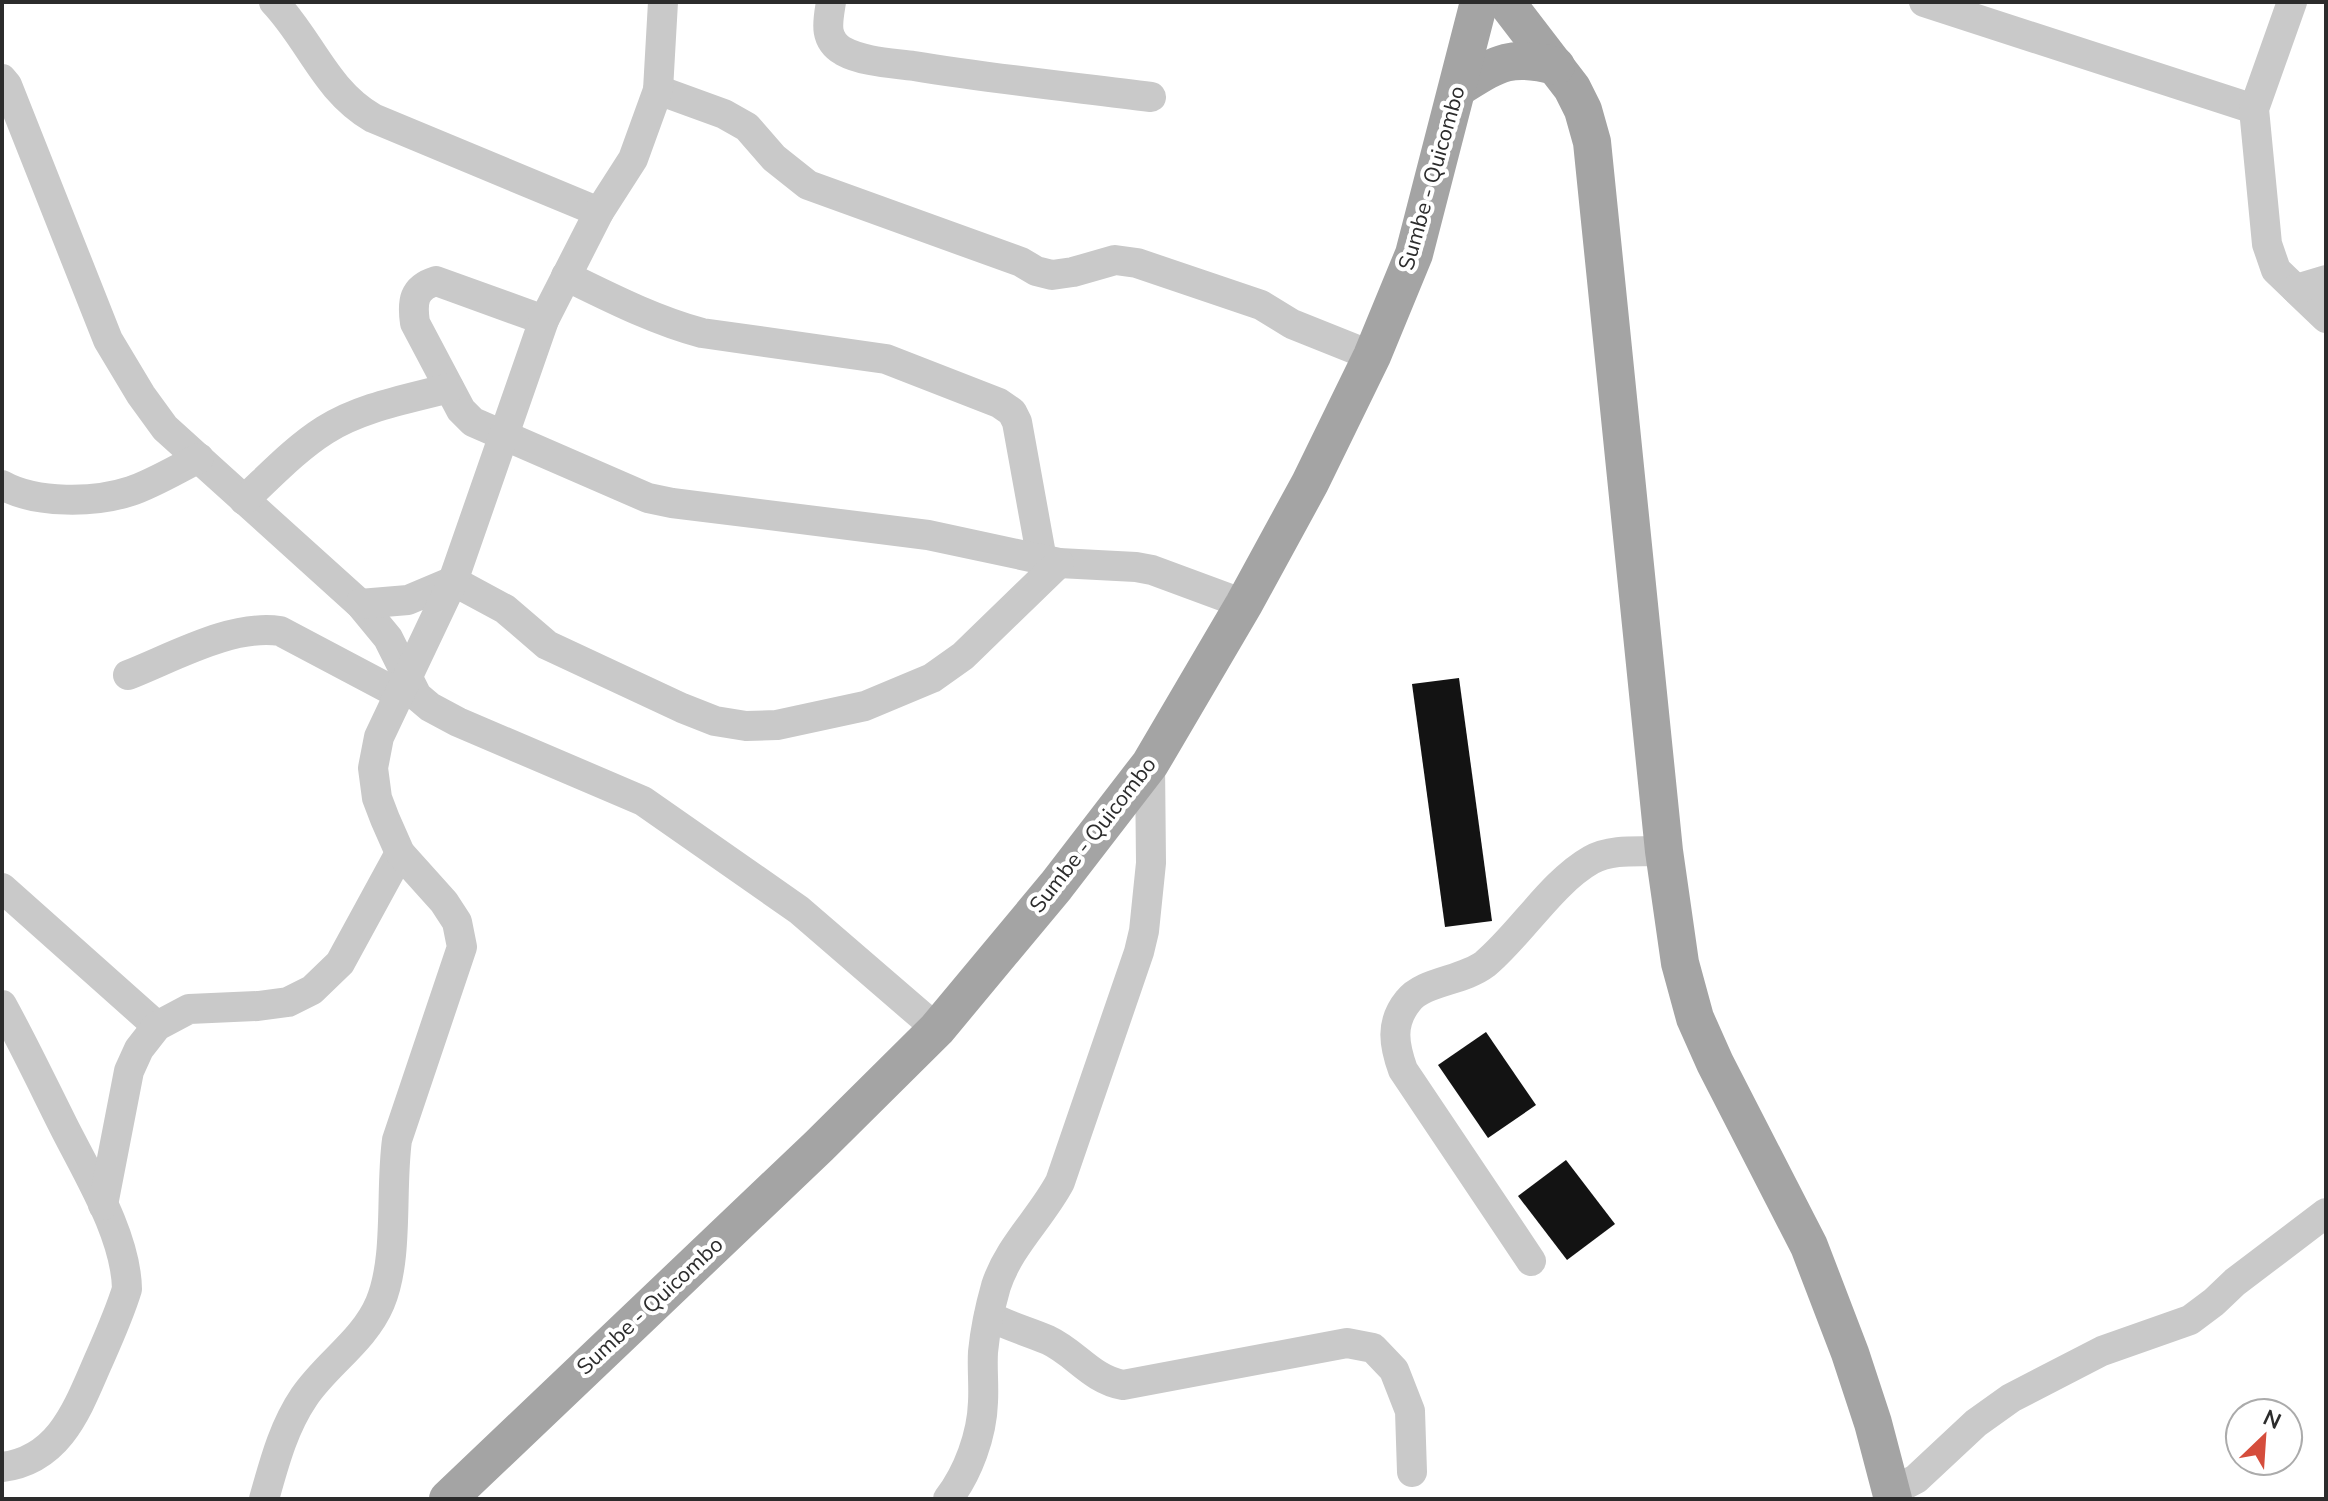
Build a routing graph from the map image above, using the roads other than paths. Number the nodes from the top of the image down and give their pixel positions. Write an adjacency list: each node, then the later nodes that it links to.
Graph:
1 (274, 2): 14 (street)
2 (663, 2): 11 (street)
3 (831, 2): 12 (street)
4 (1479, 2): 10 (main road, Sumbe - Quicombo)
5 (1506, 2): 8 (main road)
6 (1924, 2): 13 (street)
7 (2292, 2): 13 (street)
8 (1556, 66): 10 (main road); 33 (main road)
9 (2, 79): 23 (street)
10 (1458, 88): 20 (main road, Sumbe - Quicombo)
11 (658, 90): 14 (street); 20 (street)
12 (1151, 97)
13 (2254, 109): 17 (street)
14 (599, 212): 15 (street)
15 (566, 276): 19 (street); 26 (street)
16 (2326, 280): 17 (street)
17 (2296, 289): 18 (street)
18 (2326, 318)
19 (544, 320): 21 (street); 22 (street)
20 (1372, 356): 29 (main road, Sumbe - Quicombo)
21 (449, 388): 22 (street); 25 (street)
22 (504, 436): 26 (street); 27 (street)
23 (199, 458): 24 (street); 25 (street)
24 (2, 485)
25 (244, 500): 28 (street)
26 (1050, 562): 27 (street); 29 (street)
27 (453, 581): 28 (street); 31 (street)
28 (360, 604): 31 (street)
29 (1244, 604): 32 (main road, Sumbe - Quicombo)
30 (128, 675): 31 (street)
31 (403, 686): 34 (street); 38 (street)
32 (1150, 764): 38 (main road, Sumbe - Quicombo); 42 (street)
33 (1664, 851): 41 (street); 45 (main road)
34 (400, 853): 37 (street); 46 (street)
35 (2, 888): 37 (street)
36 (2, 1005): 39 (street)
37 (157, 1026): 39 (street)
38 (937, 1029): 47 (main road, Sumbe - Quicombo)
39 (103, 1205): 43 (street)
40 (2326, 1213): 45 (street)
41 (1531, 1261)
42 (989, 1316): 44 (street); 48 (street)
43 (2, 1467)
44 (1412, 1472)
45 (1907, 1492)
46 (264, 1499)
47 (448, 1499)
48 (948, 1499)

